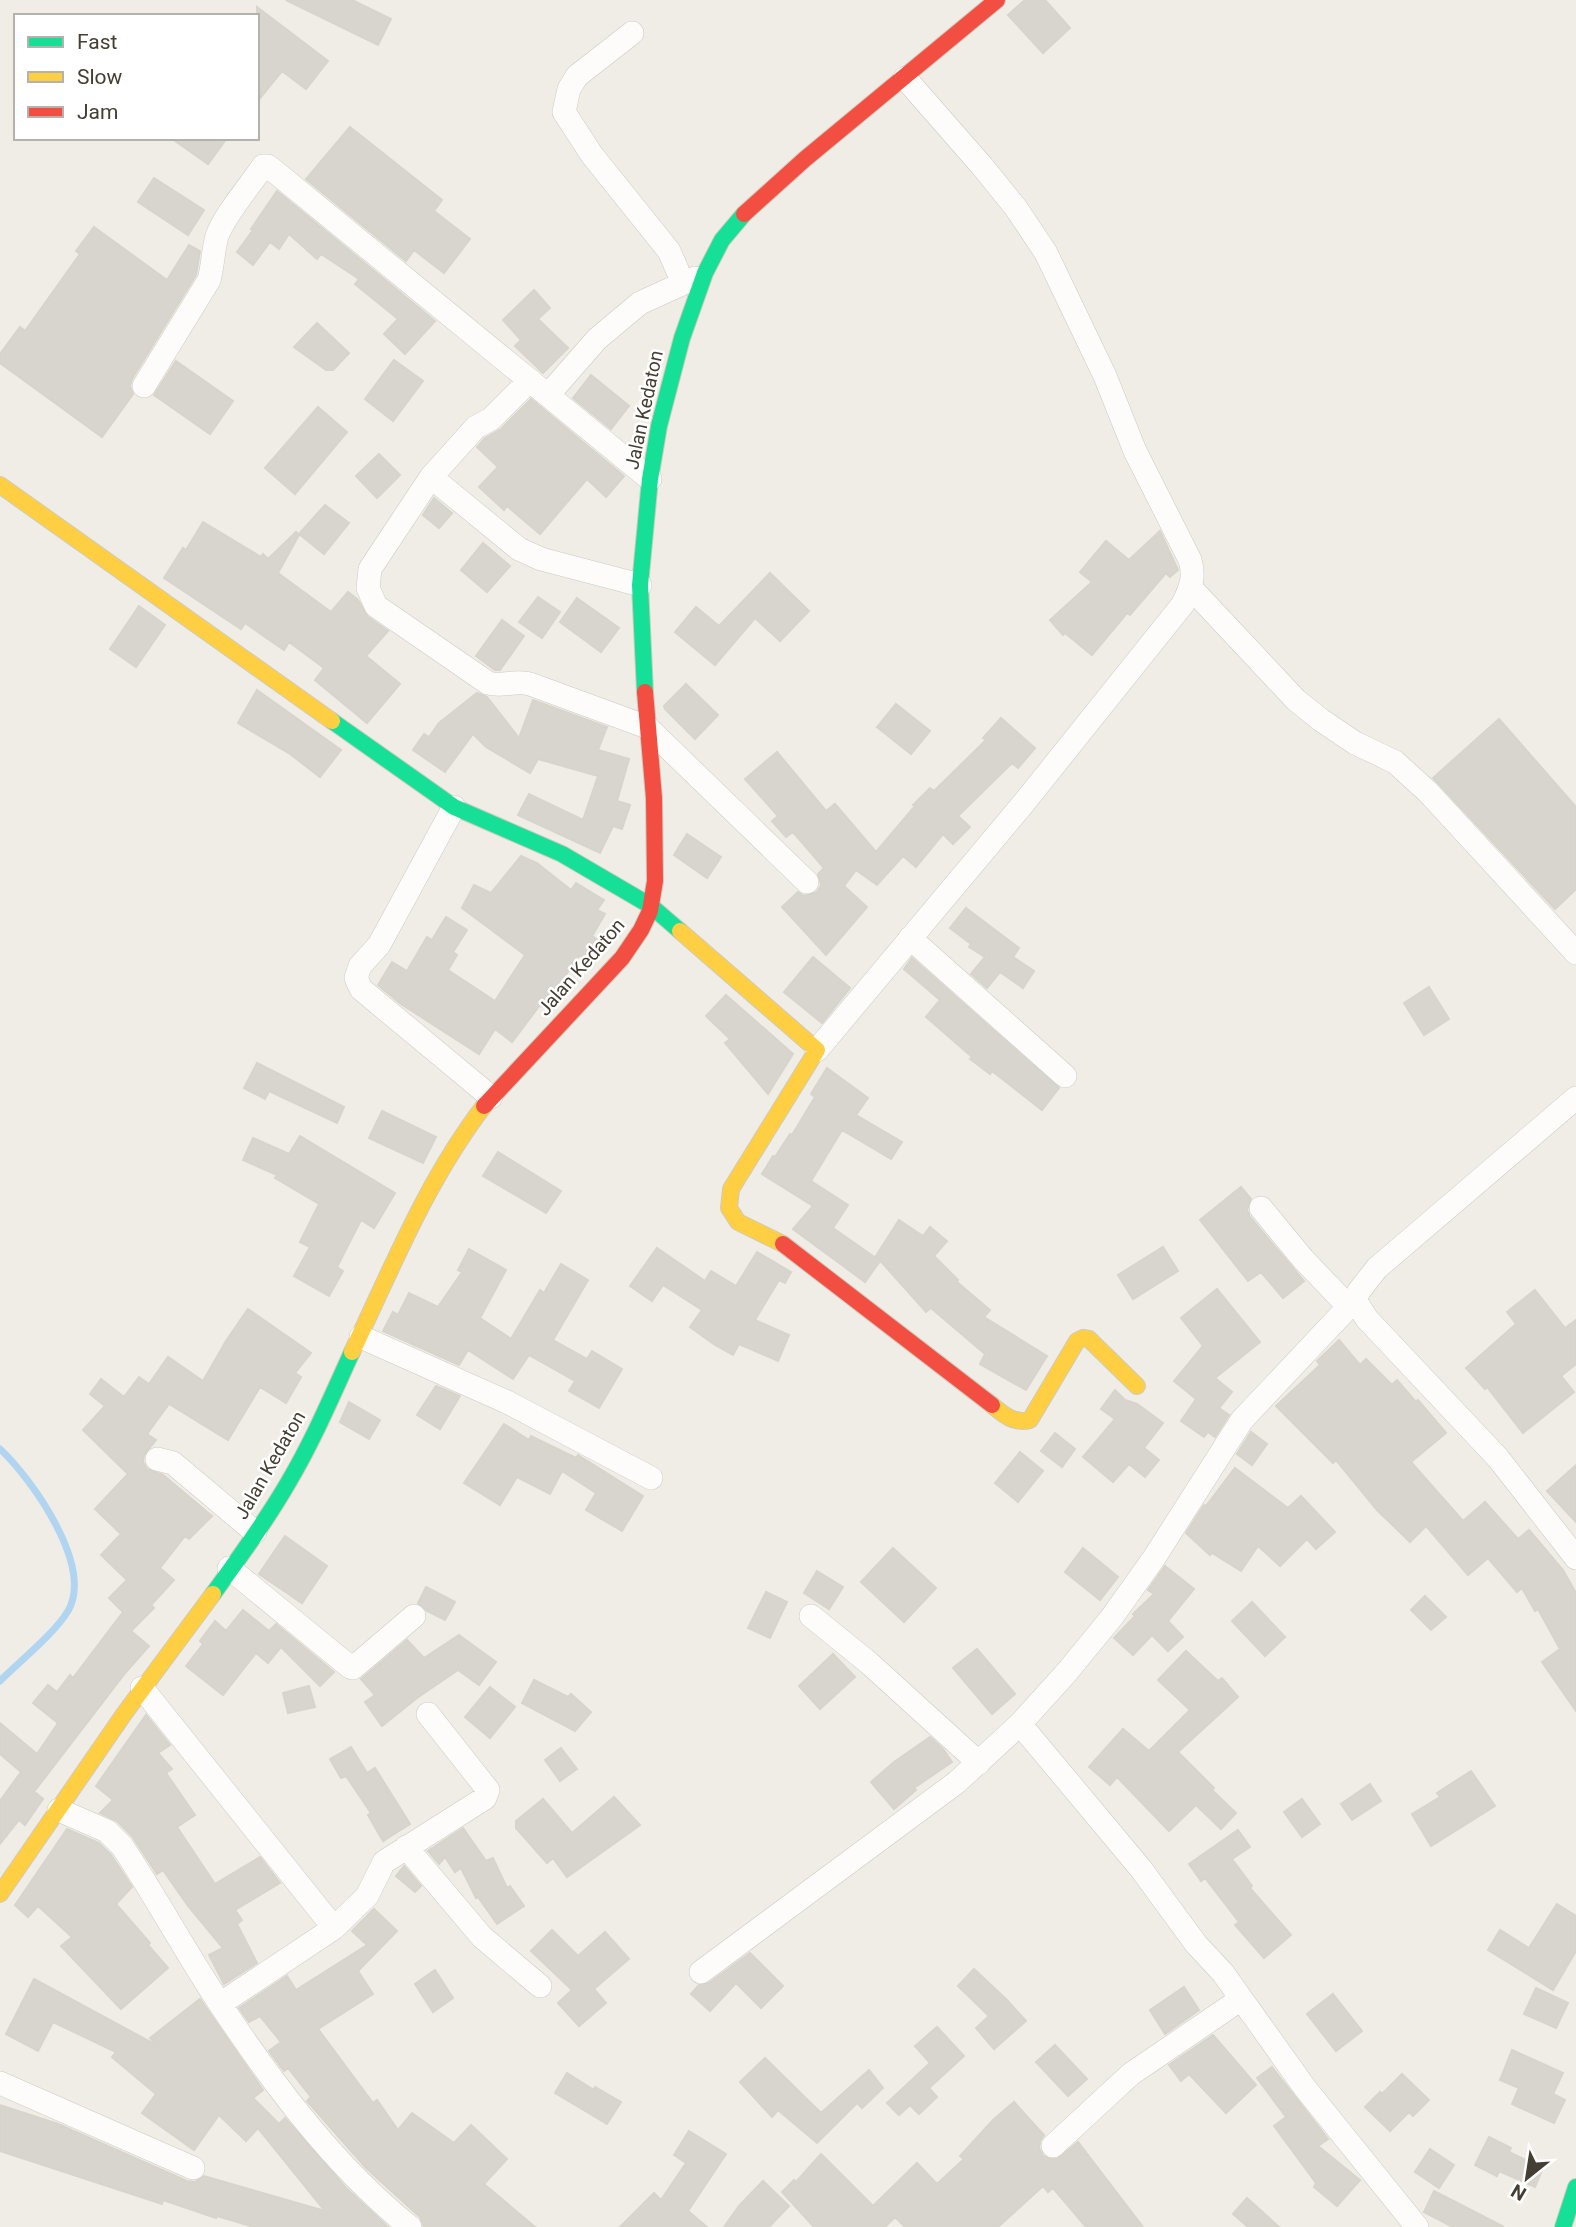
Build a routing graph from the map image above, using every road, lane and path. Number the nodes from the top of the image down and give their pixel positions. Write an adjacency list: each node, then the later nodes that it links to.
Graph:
1 (997, 0): 3 (street, Jalan Kedaton)
2 (632, 33): 5 (street)
3 (905, 78): 4 (street, Jalan Kedaton); 13 (street)
4 (705, 273): 5 (street); 10 (street, Jalan Kedaton)
5 (683, 283): 8 (street)
6 (530, 380): 7 (street); 8 (street); 9 (street)
7 (144, 386)
8 (548, 395): 10 (street)
9 (431, 477): 12 (street); 14 (street)
10 (650, 479): 12 (street, Jalan Kedaton)
11 (0, 485): 15 (street)
12 (640, 585): 14 (street, Jalan Kedaton)
13 (1191, 588): 18 (street); 19 (street)
14 (647, 727): 16 (street); 17 (street, Jalan Kedaton)
15 (454, 807): 17 (street); 22 (street)
16 (807, 882)
17 (651, 906): 20 (street); 22 (street, Jalan Kedaton)
18 (910, 938): 20 (street); 21 (street)
19 (1576, 953)
20 (817, 1050): 27 (street)
21 (1065, 1076)
22 (491, 1097): 26 (street, Jalan Kedaton)
23 (1576, 1098): 25 (street)
24 (1261, 1208): 25 (street)
25 (1352, 1303): 31 (street); 37 (street)
26 (360, 1337): 29 (street); 30 (street, Jalan Kedaton)
27 (1137, 1386)
28 (157, 1460): 30 (street)
29 (651, 1478)
30 (256, 1532): 32 (street, Jalan Kedaton)
31 (1576, 1558)
32 (229, 1568): 33 (street); 35 (street, Jalan Kedaton)
33 (414, 1616)
34 (811, 1616): 38 (street)
35 (142, 1688): 39 (street, Jalan Kedaton); 42 (street)
36 (428, 1714): 40 (street)
37 (1020, 1724): 38 (street); 45 (street)
38 (978, 1763): 43 (street)
39 (59, 1810): 41 (street, Jalan Kedaton); 46 (street)
40 (406, 1847): 42 (street); 44 (street)
41 (0, 1894)
42 (334, 1928): 46 (street)
43 (701, 1972)
44 (540, 1986)
45 (1241, 1998): 48 (street); 52 (street)
46 (220, 2004): 51 (street)
47 (0, 2083): 49 (street)
48 (1053, 2146)
49 (193, 2168)
50 (1576, 2187): 53 (street)
51 (410, 2227)
52 (1417, 2227)
53 (1563, 2227)

